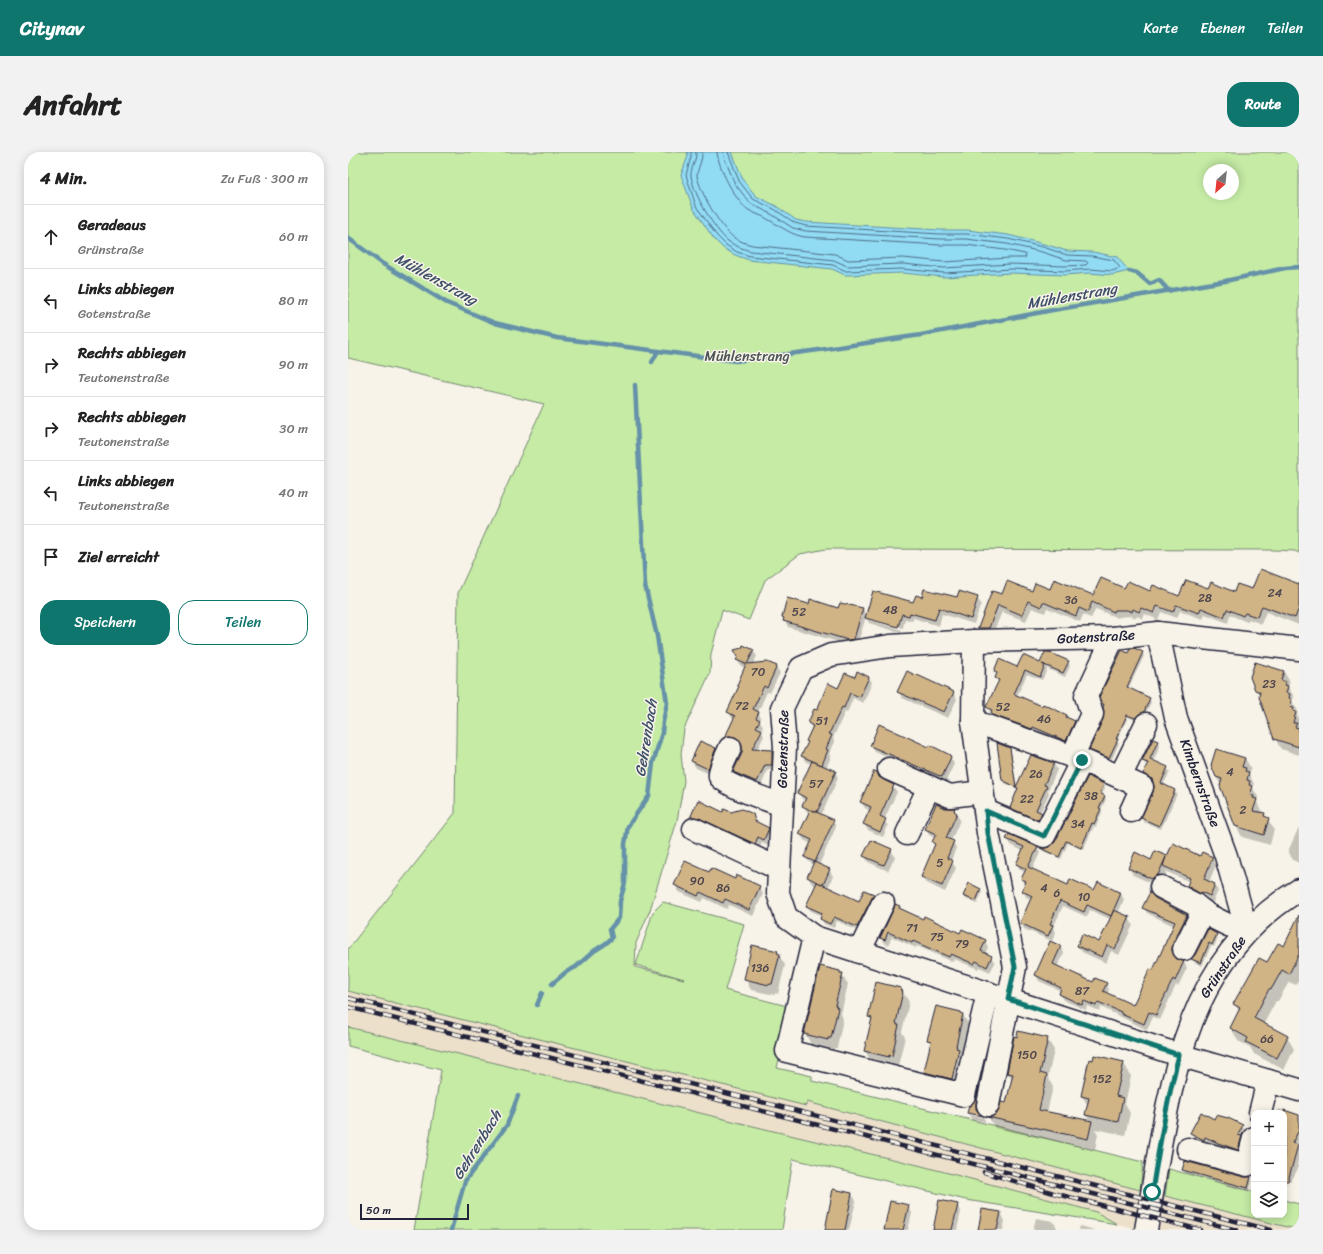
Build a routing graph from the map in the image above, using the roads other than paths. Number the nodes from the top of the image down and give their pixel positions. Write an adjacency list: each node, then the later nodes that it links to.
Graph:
1 (1158, 633): 2 (street, Gotenstraße); 4 (street, Gotenstraße); 22 (street, Kimbernstraße)
2 (1113, 638): 3 (street, Gotenstraße); 8 (street)
3 (974, 641): 5 (street); 13 (street, Gotenstraße)
4 (1299, 649)
5 (973, 721): 8 (street); 12 (street)
6 (1146, 724): 10 (street)
7 (730, 748): 13 (street)
8 (1077, 758): 10 (street); 12 (street)
9 (889, 769): 11 (street)
10 (1120, 777): 14 (street)
11 (929, 787): 12 (street); 16 (street)
12 (984, 802): 26 (street)
13 (782, 805): 17 (street, Gotenstraße)
14 (1131, 811)
15 (694, 829): 17 (street)
16 (907, 834)
17 (779, 869): 23 (street, Gotenstraße)
18 (1161, 887): 21 (street)
19 (1299, 890): 22 (street, Grünstraße)
20 (882, 903): 25 (street)
21 (1203, 911): 22 (street); 24 (street)
22 (1247, 931): 27 (street, Grünstraße)
23 (814, 937): 25 (street, Gotenstraße); 26 (street)
24 (1184, 949)
25 (859, 952): 26 (street, Gotenstraße)
26 (998, 996): 27 (street, Gotenstraße); 30 (street)
27 (1179, 1055): 28 (street, Gotenstraße); 34 (street, Grünstraße)
28 (1268, 1081): 29 (street, Gotenstraße); 31 (street)
29 (1299, 1090)
30 (988, 1105)
31 (1261, 1110)
32 (1252, 1146): 33 (street)
33 (1188, 1149)
34 (1146, 1230)

